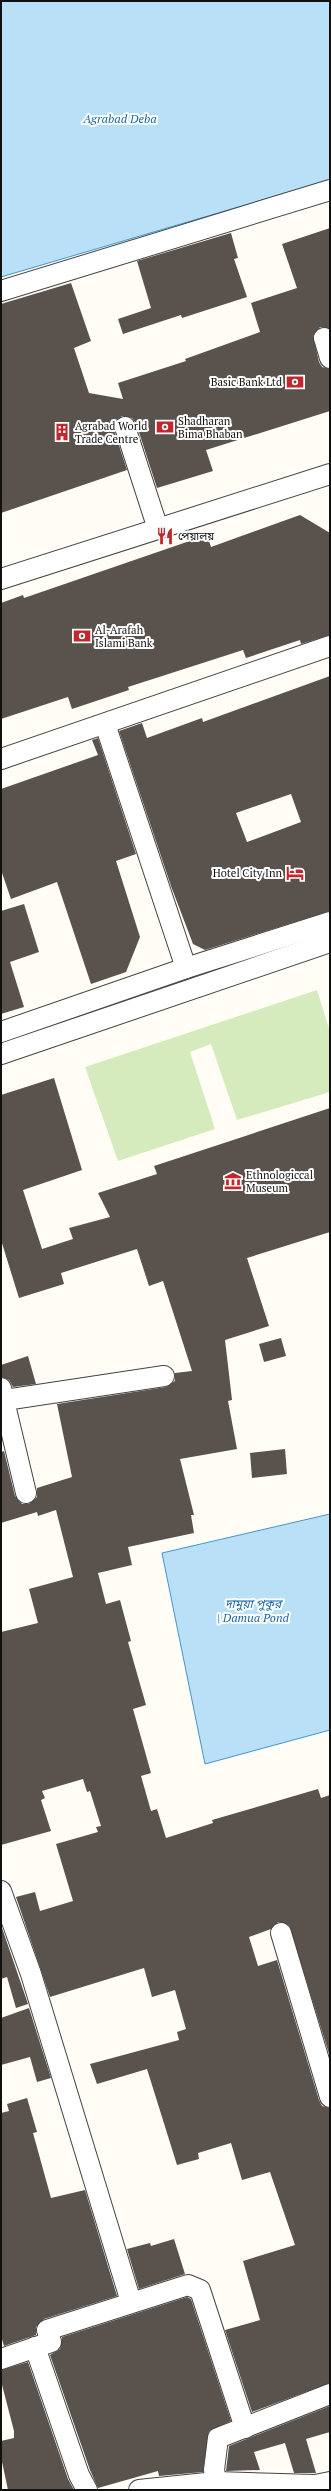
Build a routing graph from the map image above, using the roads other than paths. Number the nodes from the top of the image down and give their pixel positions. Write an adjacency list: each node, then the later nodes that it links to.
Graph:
1 (330, 190): 2 (street)
2 (1, 291)
3 (324, 338): 4 (street)
4 (330, 358)
5 (125, 427): 7 (street)
6 (330, 474): 7 (street)
7 (158, 529): 8 (street)
8 (1, 579)
9 (330, 646): 10 (street)
10 (105, 724): 11 (street); 14 (street)
11 (1, 759)
12 (330, 922): 14 (street)
13 (330, 942): 16 (street)
14 (186, 968): 15 (street)
15 (1, 1032)
16 (1, 1054)
17 (164, 1376): 18 (street)
18 (3, 1394): 19 (street)
19 (26, 1493)
20 (1, 1890): 23 (street)
21 (282, 1933): 22 (street)
22 (330, 2097)
23 (131, 2302): 24 (street); 27 (street)
24 (35, 2347): 25 (street); 30 (street)
25 (1, 2359)
26 (330, 2394): 27 (street)
27 (245, 2428): 29 (street)
28 (330, 2482): 29 (street)
29 (217, 2486): 31 (street)
30 (87, 2490)
31 (138, 2490)

